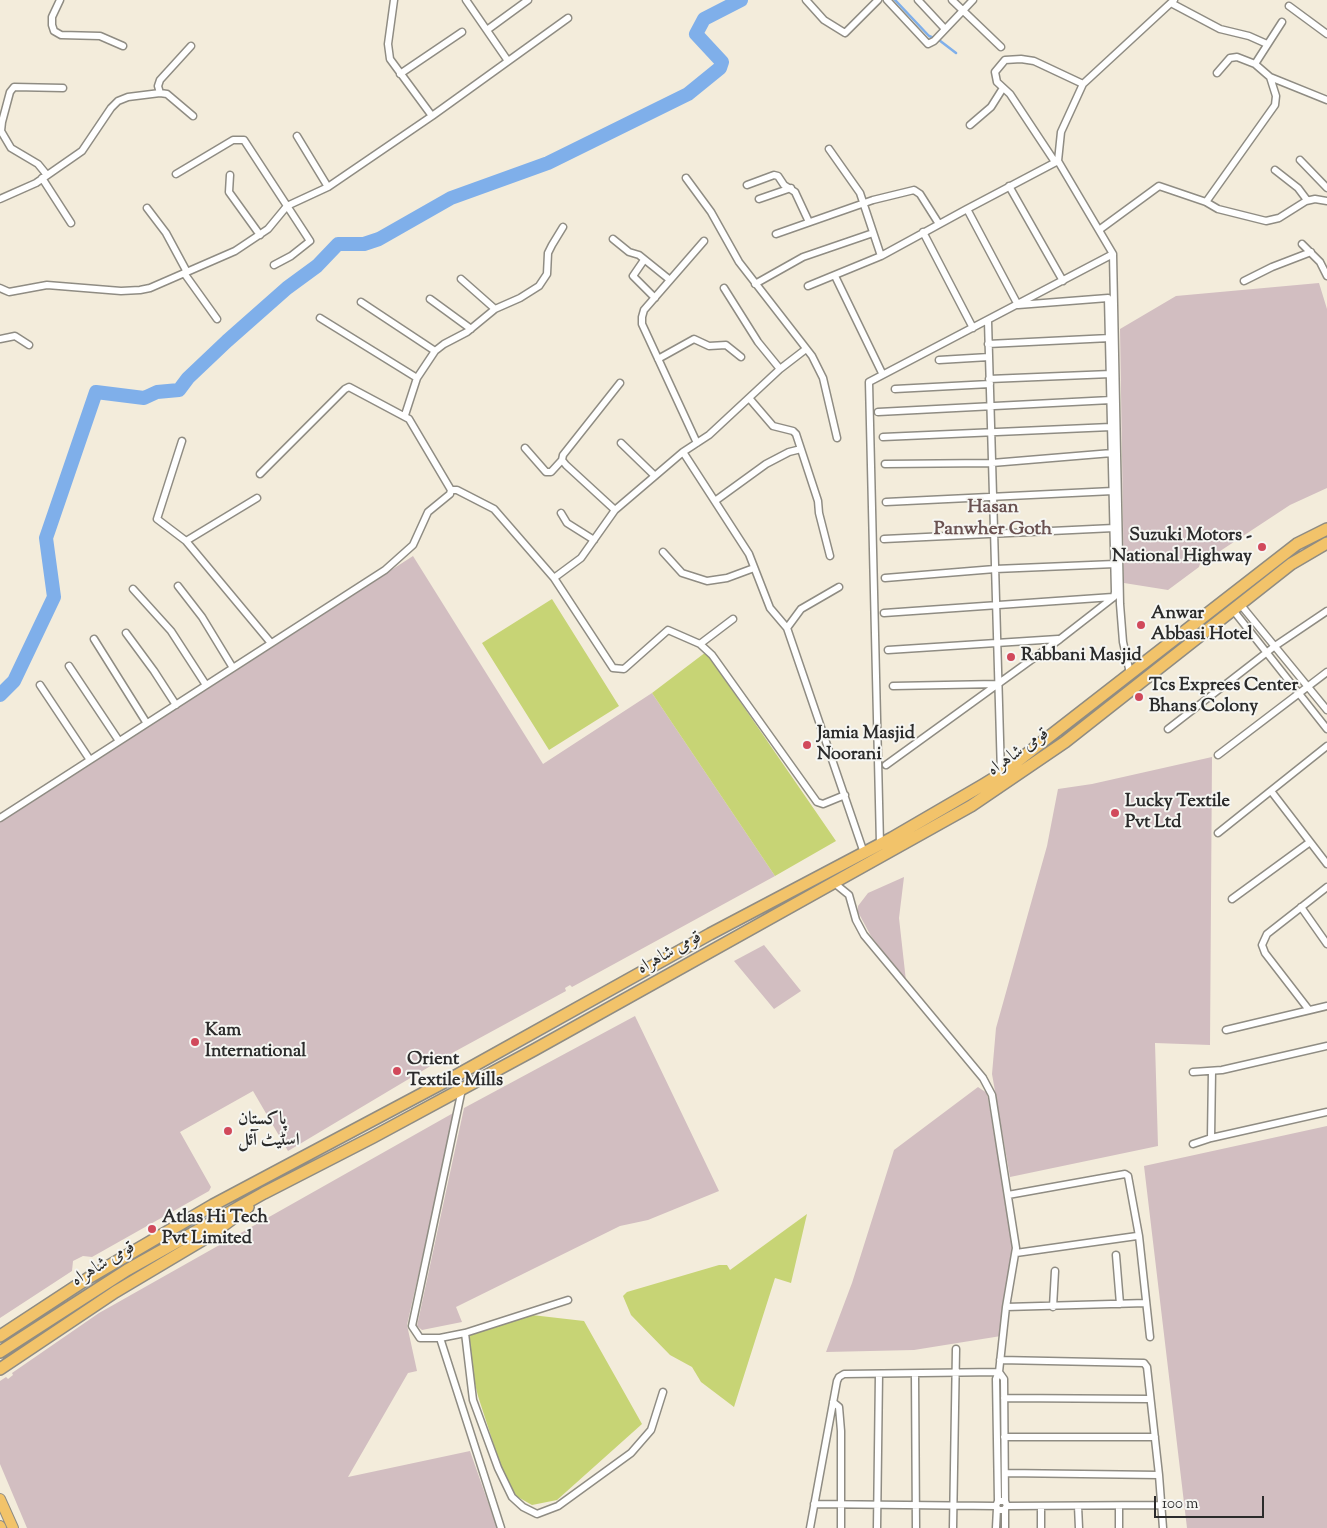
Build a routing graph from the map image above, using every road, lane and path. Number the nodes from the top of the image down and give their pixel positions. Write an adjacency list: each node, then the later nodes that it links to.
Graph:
1 (60, 0): 21 (street)
2 (394, 0): 27 (street)
3 (466, 0): 17 (street)
4 (528, 0): 17 (street)
5 (806, 0): 6 (street)
6 (878, 0)
7 (887, 0): 16 (street)
8 (918, 0): 16 (street)
9 (952, 0): 13 (street)
10 (974, 0): 13 (street)
11 (1173, 1): 20 (street); 29 (street)
12 (1289, 6): 19 (street)
13 (962, 11): 16 (street); 23 (street)
14 (568, 18): 24 (street)
15 (1282, 22): 20 (street)
16 (945, 29)
17 (487, 30): 24 (street)
18 (462, 32): 27 (street)
19 (1327, 34)
20 (1267, 44): 25 (street)
21 (123, 46)
22 (192, 46): 32 (street)
23 (1001, 47)
24 (508, 61): 35 (street)
25 (1256, 64): 26 (street); 28 (street)
26 (1217, 72)
27 (400, 74): 35 (street)
28 (1270, 77): 33 (street); 55 (street)
29 (1083, 84): 31 (street); 40 (street)
30 (62, 88): 44 (street)
31 (1003, 88): 36 (street); 40 (street)
32 (160, 93): 34 (street); 44 (street)
33 (1327, 100)
34 (193, 116)
35 (432, 116): 47 (street)
36 (970, 125)
37 (298, 136): 47 (street)
38 (829, 149): 56 (street)
39 (1300, 160): 50 (street)
40 (1056, 161): 48 (street); 64 (street)
41 (1275, 170): 53 (street)
42 (176, 174): 57 (street)
43 (230, 175): 68 (street)
44 (44, 177): 51 (street); 61 (street)
45 (686, 178): 84 (street)
46 (747, 185): 49 (street)
47 (328, 186): 57 (street)
48 (1009, 186): 59 (street); 82 (street)
49 (791, 188): 52 (street); 60 (street)
50 (1327, 188)
51 (0, 199)
52 (759, 199)
53 (1307, 200): 54 (street); 55 (street)
54 (1327, 201)
55 (1206, 202): 64 (street)
56 (863, 203): 60 (street); 62 (street); 66 (street)
57 (288, 206): 68 (street); 76 (street)
58 (147, 208): 77 (street)
59 (966, 208): 62 (street); 91 (street)
60 (809, 222): 67 (street)
61 (72, 223)
62 (939, 224): 65 (street)
63 (563, 226): 92 (street)
64 (1099, 230): 73 (street)
65 (923, 232): 74 (street); 96 (street)
66 (873, 233): 74 (street); 84 (street)
67 (776, 234)
68 (260, 235): 77 (street)
69 (613, 239): 75 (street)
70 (704, 240): 81 (street)
71 (1302, 244): 72 (street)
72 (1311, 252): 79 (street); 83 (street)
73 (1113, 254): 82 (street); 180 (street)
74 (881, 256): 78 (street)
75 (644, 260): 81 (street); 88 (street)
76 (274, 265)
77 (186, 273): 86 (street); 94 (street)
78 (836, 276): 85 (street); 109 (street)
79 (1327, 276)
80 (461, 279): 92 (street)
81 (670, 280): 88 (street)
82 (1063, 281): 91 (street)
83 (1244, 281)
84 (755, 284): 102 (street)
85 (808, 286)
86 (0, 288)
87 (724, 288): 108 (street)
88 (655, 298): 106 (street)
89 (430, 299): 97 (street)
90 (361, 302): 103 (street)
91 (1018, 305): 95 (street); 98 (street)
92 (495, 309): 97 (street)
93 (320, 318): 111 (street)
94 (217, 319)
95 (988, 321): 96 (street); 100 (street)
96 (973, 328): 109 (street)
97 (471, 329): 103 (street)
98 (1110, 338): 100 (street); 110 (street)
99 (0, 339): 101 (street)
100 (988, 344): 104 (street)
101 (29, 345)
102 (806, 349): 108 (street); 123 (street)
103 (435, 351): 111 (street)
104 (989, 356): 107 (street); 112 (street)
105 (741, 357): 106 (street)
106 (658, 359): 126 (street)
107 (939, 360)
108 (780, 368): 115 (street)
109 (882, 374): 203 (street)
110 (1111, 374): 112 (street); 116 (street)
111 (417, 378): 119 (street)
112 (989, 381): 114 (street); 117 (street)
113 (620, 383): 131 (street)
114 (894, 388)
115 (749, 398): 126 (street); 128 (street)
116 (1111, 400): 117 (street); 120 (street)
117 (990, 407): 118 (street); 121 (street)
118 (878, 412)
119 (405, 415): 134 (street); 136 (street)
120 (1111, 427): 121 (street); 130 (street)
121 (991, 432): 122 (street); 132 (street)
122 (884, 437)
123 (837, 438)
124 (182, 440): 149 (street)
125 (622, 443): 135 (street)
126 (697, 443): 129 (street)
127 (525, 448): 131 (street)
128 (801, 449): 140 (street); 152 (street)
129 (683, 452): 135 (street); 140 (street)
130 (1112, 453): 132 (street); 137 (street)
131 (562, 460): 142 (street)
132 (992, 463): 133 (street); 138 (street)
133 (885, 464)
134 (260, 474)
135 (655, 476): 142 (street)
136 (451, 490): 156 (street); 172 (street)
137 (1113, 491): 138 (street); 144 (street)
138 (993, 496): 141 (street); 146 (street)
139 (257, 498): 149 (street)
140 (715, 502): 154 (street)
141 (886, 502)
142 (615, 510): 147 (street)
143 (561, 513): 147 (street)
144 (1114, 528): 146 (street); 153 (street)
145 (1327, 529): 180 (highway, قومی شاہراہ)
146 (994, 534): 148 (street); 155 (street)
147 (594, 540): 156 (street)
148 (884, 540)
149 (186, 541): 172 (street)
150 (1327, 543): 163 (highway, قومی شاہراہ)
151 (663, 552): 154 (street)
152 (830, 556)
153 (1115, 564): 155 (street); 161 (street)
154 (754, 568): 167 (street)
155 (995, 569): 157 (street); 162 (street)
156 (554, 578): 173 (street)
157 (885, 578)
158 (178, 586): 178 (street)
159 (838, 587): 167 (street)
160 (134, 589): 183 (street)
161 (1114, 597): 162 (street); 169 (street)
162 (996, 606): 165 (street); 171 (street)
163 (1237, 607): 174 (street); 176 (street); 206 (highway, قومی شاہراہ)
164 (1327, 611): 174 (street)
165 (884, 613)
166 (733, 619): 173 (street)
167 (786, 628): 199 (street)
168 (126, 633): 187 (street)
169 (1060, 638): 171 (street); 182 (street)
170 (94, 639): 189 (street)
171 (996, 642): 175 (street); 182 (street)
172 (271, 643): 178 (street)
173 (700, 644): 199 (street)
174 (1275, 646): 176 (street); 185 (street)
175 (888, 650)
176 (1268, 653): 186 (street); 190 (street)
177 (69, 666): 192 (street)
178 (233, 668): 183 (street)
179 (1327, 672): 185 (street)
180 (1130, 673): 197 (highway, قومی شاہراہ)
181 (40, 684): 195 (street)
182 (998, 684): 184 (street); 196 (street); 197 (street)
183 (206, 686): 187 (street)
184 (893, 686)
185 (1308, 686): 186 (street); 188 (street)
186 (1299, 694): 191 (street); 194 (street)
187 (176, 705): 189 (street)
188 (1327, 710)
189 (146, 722): 192 (street)
190 (1168, 729)
191 (1327, 729)
192 (119, 741): 195 (street)
193 (1327, 746): 198 (street)
194 (1218, 755)
195 (90, 760): 200 (street)
196 (886, 765)
197 (1001, 774): 203 (highway, قومی شاہراہ)
198 (1271, 791): 201 (street); 202 (street)
199 (845, 795): 204 (street)
200 (0, 818)
201 (1218, 834)
202 (1310, 842): 205 (street); 208 (street)
203 (880, 844): 204 (highway, قومی شاہراہ)
204 (864, 853): 233 (highway, قومی شاہراہ)
205 (1327, 864)
206 (833, 882): 217 (highway, قومی شاہراہ); 222 (street)
207 (1327, 887): 209 (street)
208 (1232, 900)
209 (1301, 907): 210 (street); 212 (street)
210 (1327, 944)
211 (1327, 1006): 212 (street)
212 (1309, 1010): 213 (street)
213 (1226, 1030)
214 (1327, 1046): 215 (street)
215 (1212, 1070): 216 (street); 219 (street)
216 (1193, 1072)
217 (462, 1088): 221 (highway, قومی شاہراہ); 235 (street)
218 (1327, 1112): 219 (street)
219 (1211, 1138): 220 (street)
220 (1193, 1144)
221 (264, 1193): 237 (highway, قومی شاہراہ); 239 (highway)
222 (1008, 1195): 224 (street); 228 (street)
223 (1138, 1236): 224 (street)
224 (1016, 1253): 230 (street)
225 (1116, 1255): 229 (street)
226 (1056, 1270): 231 (street)
227 (568, 1300): 232 (street)
228 (1146, 1303): 229 (street); 234 (street)
229 (1120, 1304): 231 (street)
230 (1006, 1307): 231 (street); 238 (street)
231 (1053, 1307)
232 (465, 1333): 235 (street); 244 (street)
233 (0, 1336)
234 (1150, 1337)
235 (440, 1338): 264 (street)
236 (956, 1349): 240 (street)
237 (0, 1352)
238 (1000, 1360): 241 (street); 246 (street)
239 (0, 1369)
240 (956, 1372): 241 (street); 243 (street); 255 (street)
241 (999, 1372): 245 (street); 258 (street)
242 (879, 1374): 243 (street); 247 (street); 257 (street)
243 (915, 1374): 254 (street)
244 (663, 1392)
245 (1004, 1398): 246 (street); 248 (street)
246 (1149, 1399): 249 (street)
247 (833, 1402): 253 (street); 256 (street)
248 (1004, 1437): 249 (street); 250 (street)
249 (1155, 1437): 251 (street)
250 (1005, 1473): 251 (street); 258 (street)
251 (1159, 1475): 259 (street)
252 (0, 1499): 263 (main road)
253 (814, 1504): 256 (street); 265 (street)
254 (917, 1504): 255 (street); 257 (street); 268 (street)
255 (954, 1504): 258 (street); 269 (street)
256 (842, 1505): 257 (street); 266 (street)
257 (877, 1505): 267 (street)
258 (1001, 1505): 260 (street); 270 (street); 271 (street)
259 (1162, 1505): 262 (street); 275 (street)
260 (1041, 1506): 261 (street); 272 (street)
261 (1078, 1506): 262 (street); 273 (street)
262 (1119, 1506): 274 (street)
263 (13, 1528)
264 (502, 1528)
265 (810, 1528)
266 (841, 1528)
267 (877, 1528)
268 (916, 1528)
269 (954, 1528)
270 (996, 1528)
271 (1005, 1528)
272 (1041, 1528)
273 (1079, 1528)
274 (1119, 1528)
275 (1163, 1528)

